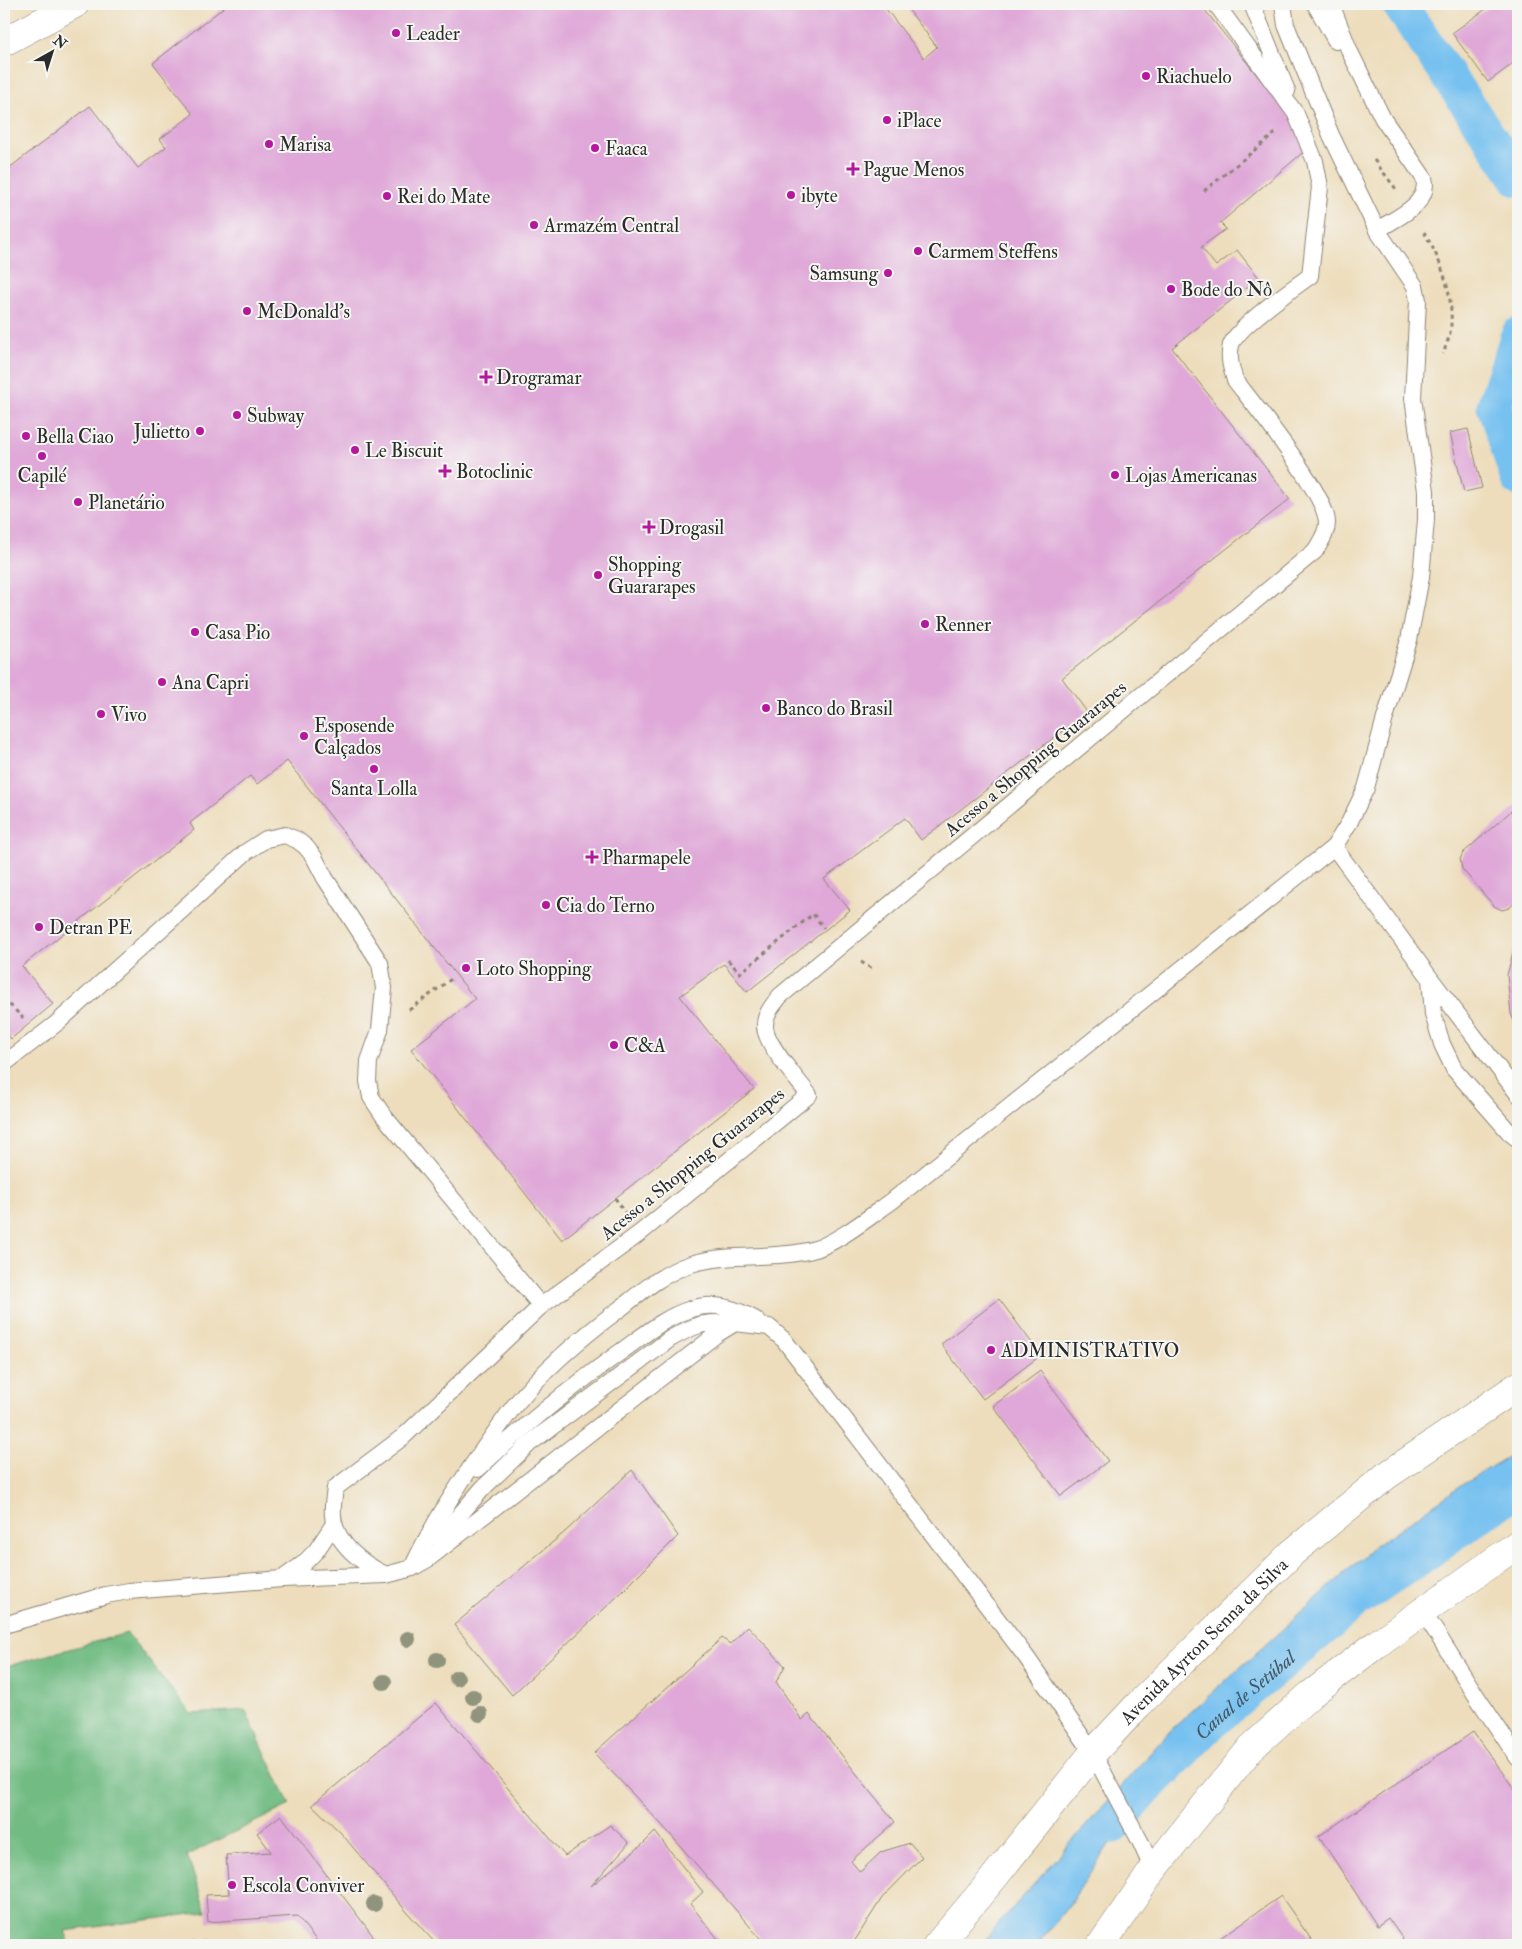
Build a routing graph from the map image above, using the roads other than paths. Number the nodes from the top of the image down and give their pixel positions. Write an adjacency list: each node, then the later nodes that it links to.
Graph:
1 (75, 4): 7 (main road)
2 (1216, 4): 9 (lane)
3 (1252, 4): 9 (lane)
4 (1283, 4): 10 (lane)
5 (1316, 4): 8 (lane)
6 (1331, 4): 8 (lane)
7 (4, 42)
8 (1383, 119): 10 (lane)
9 (1299, 122): 16 (lane, Acesso a Shopping Guararapes)
10 (1377, 230): 11 (lane)
11 (1334, 847): 12 (lane); 20 (lane)
12 (1430, 978): 14 (lane); 15 (lane)
13 (4, 1064): 16 (lane)
14 (1518, 1094)
15 (1518, 1139)
16 (542, 1306): 21 (lane, Acesso a Shopping Guararapes)
17 (735, 1323): 18 (lane); 23 (lane); 23 (lane)
18 (770, 1327): 20 (lane); 29 (lane)
19 (1518, 1386): 29 (main road, Avenida Ayrton Senna da Silva)
20 (453, 1493): 24 (lane)
21 (334, 1524): 25 (lane, Acesso a Shopping Guararapes); 26 (lane)
22 (1518, 1544): 27 (main road)
23 (428, 1560): 24 (lane)
24 (412, 1568): 25 (lane)
25 (386, 1575): 26 (lane)
26 (282, 1580): 28 (lane)
27 (1422, 1610): 30 (lane); 31 (main road)
28 (4, 1625)
29 (1093, 1753): 31 (lane); 32 (main road, Avenida Ayrton Senna da Silva)
30 (1518, 1758)
31 (1153, 1870): 33 (main road)
32 (937, 1945)
33 (1101, 1945)

